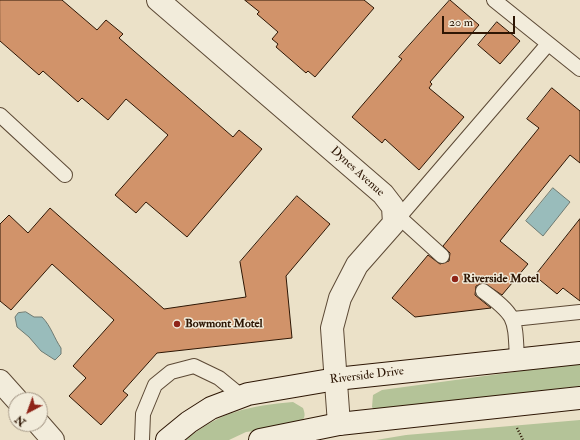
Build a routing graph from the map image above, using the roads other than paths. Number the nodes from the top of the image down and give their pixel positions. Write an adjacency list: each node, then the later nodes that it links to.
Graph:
1 (158, 0): 7 (street, Dynes Avenue)
2 (494, 0): 3 (lane)
3 (548, 44): 4 (lane); 7 (lane)
4 (580, 69)
5 (0, 115): 6 (lane)
6 (65, 175)
7 (397, 220): 8 (lane); 14 (street)
8 (442, 256)
9 (483, 291): 11 (lane)
10 (580, 312): 11 (lane)
11 (513, 319): 13 (lane)
12 (580, 353): 13 (street, Riverside Drive)
13 (517, 360): 14 (street, Riverside Drive)
14 (336, 379): 17 (street, Riverside Drive); 19 (street)
15 (0, 381): 16 (street)
16 (10, 392)
17 (241, 396): 22 (lane); 23 (street, Riverside Drive)
18 (580, 398): 19 (street)
19 (339, 424): 24 (street)
20 (46, 432): 21 (street)
21 (53, 440)
22 (142, 440)
23 (168, 440)
24 (260, 440)

